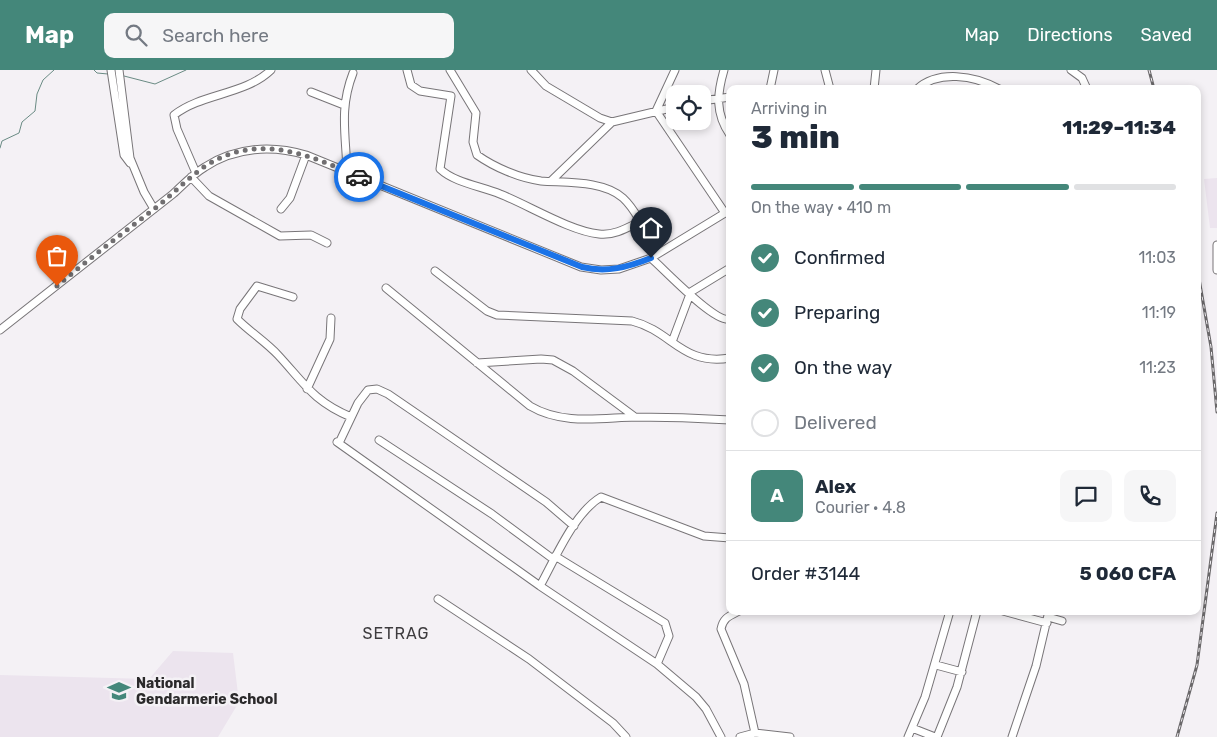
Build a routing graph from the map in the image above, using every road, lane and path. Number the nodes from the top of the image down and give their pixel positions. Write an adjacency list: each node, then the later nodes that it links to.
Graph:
1 (271, 70): 30 (street)
2 (408, 70): 36 (street)
3 (450, 70): 31 (street)
4 (531, 70): 26 (street)
5 (675, 70): 25 (street)
6 (724, 70): 21 (street)
7 (774, 70): 13 (street)
8 (825, 70): 14 (street)
9 (876, 70): 15 (street)
10 (1075, 71): 18 (street)
11 (353, 73): 23 (street)
12 (116, 74): 32 (street)
13 (771, 85)
14 (829, 85)
15 (874, 85)
16 (921, 85): 17 (street)
17 (989, 85)
18 (1084, 85)
19 (311, 92): 23 (street)
20 (726, 97): 21 (street)
21 (718, 98): 22 (street); 27 (street)
22 (711, 99)
23 (344, 105): 29 (street)
24 (666, 109): 25 (street)
25 (656, 111): 26 (street); 34 (street)
26 (612, 122): 31 (street)
27 (726, 128)
28 (306, 155): 29 (street); 30 (street); 33 (street)
29 (347, 172): 39 (street)
30 (194, 175): 32 (street); 37 (street)
31 (551, 181): 36 (street)
32 (154, 209): 48 (street)
33 (281, 209)
34 (726, 211)
35 (726, 213): 39 (street)
36 (639, 222): 39 (street)
37 (327, 244)
38 (1217, 245): 41 (street)
39 (654, 256): 44 (street)
40 (726, 270): 44 (street)
41 (1217, 270)
42 (435, 271): 49 (street)
43 (386, 288): 51 (street)
44 (689, 293): 47 (street); 49 (street)
45 (293, 297): 52 (street)
46 (331, 318): 52 (street)
47 (726, 319)
48 (0, 330)
49 (672, 342): 50 (street)
50 (726, 358)
51 (477, 363): 54 (street); 54 (street)
52 (307, 388): 53 (street)
53 (351, 417): 57 (street); 60 (street)
54 (635, 417): 55 (street)
55 (726, 420)
56 (379, 440): 59 (street)
57 (574, 526): 58 (street); 59 (street)
58 (726, 538)
59 (554, 557): 60 (street); 68 (street)
60 (540, 586): 68 (street)
61 (438, 599): 73 (street)
62 (731, 615): 72 (street)
63 (949, 615): 69 (street)
64 (976, 615): 70 (street)
65 (1033, 615): 66 (street)
66 (1048, 617): 67 (street); 79 (street)
67 (1062, 621)
68 (657, 664): 74 (street)
69 (936, 665): 70 (street); 71 (street)
70 (962, 672): 78 (street)
71 (912, 728): 77 (street); 78 (street)
72 (755, 732): 75 (street); 76 (street)
73 (626, 737)
74 (721, 737)
75 (740, 737)
76 (790, 737)
77 (908, 737)
78 (936, 737)
79 (1012, 737)

